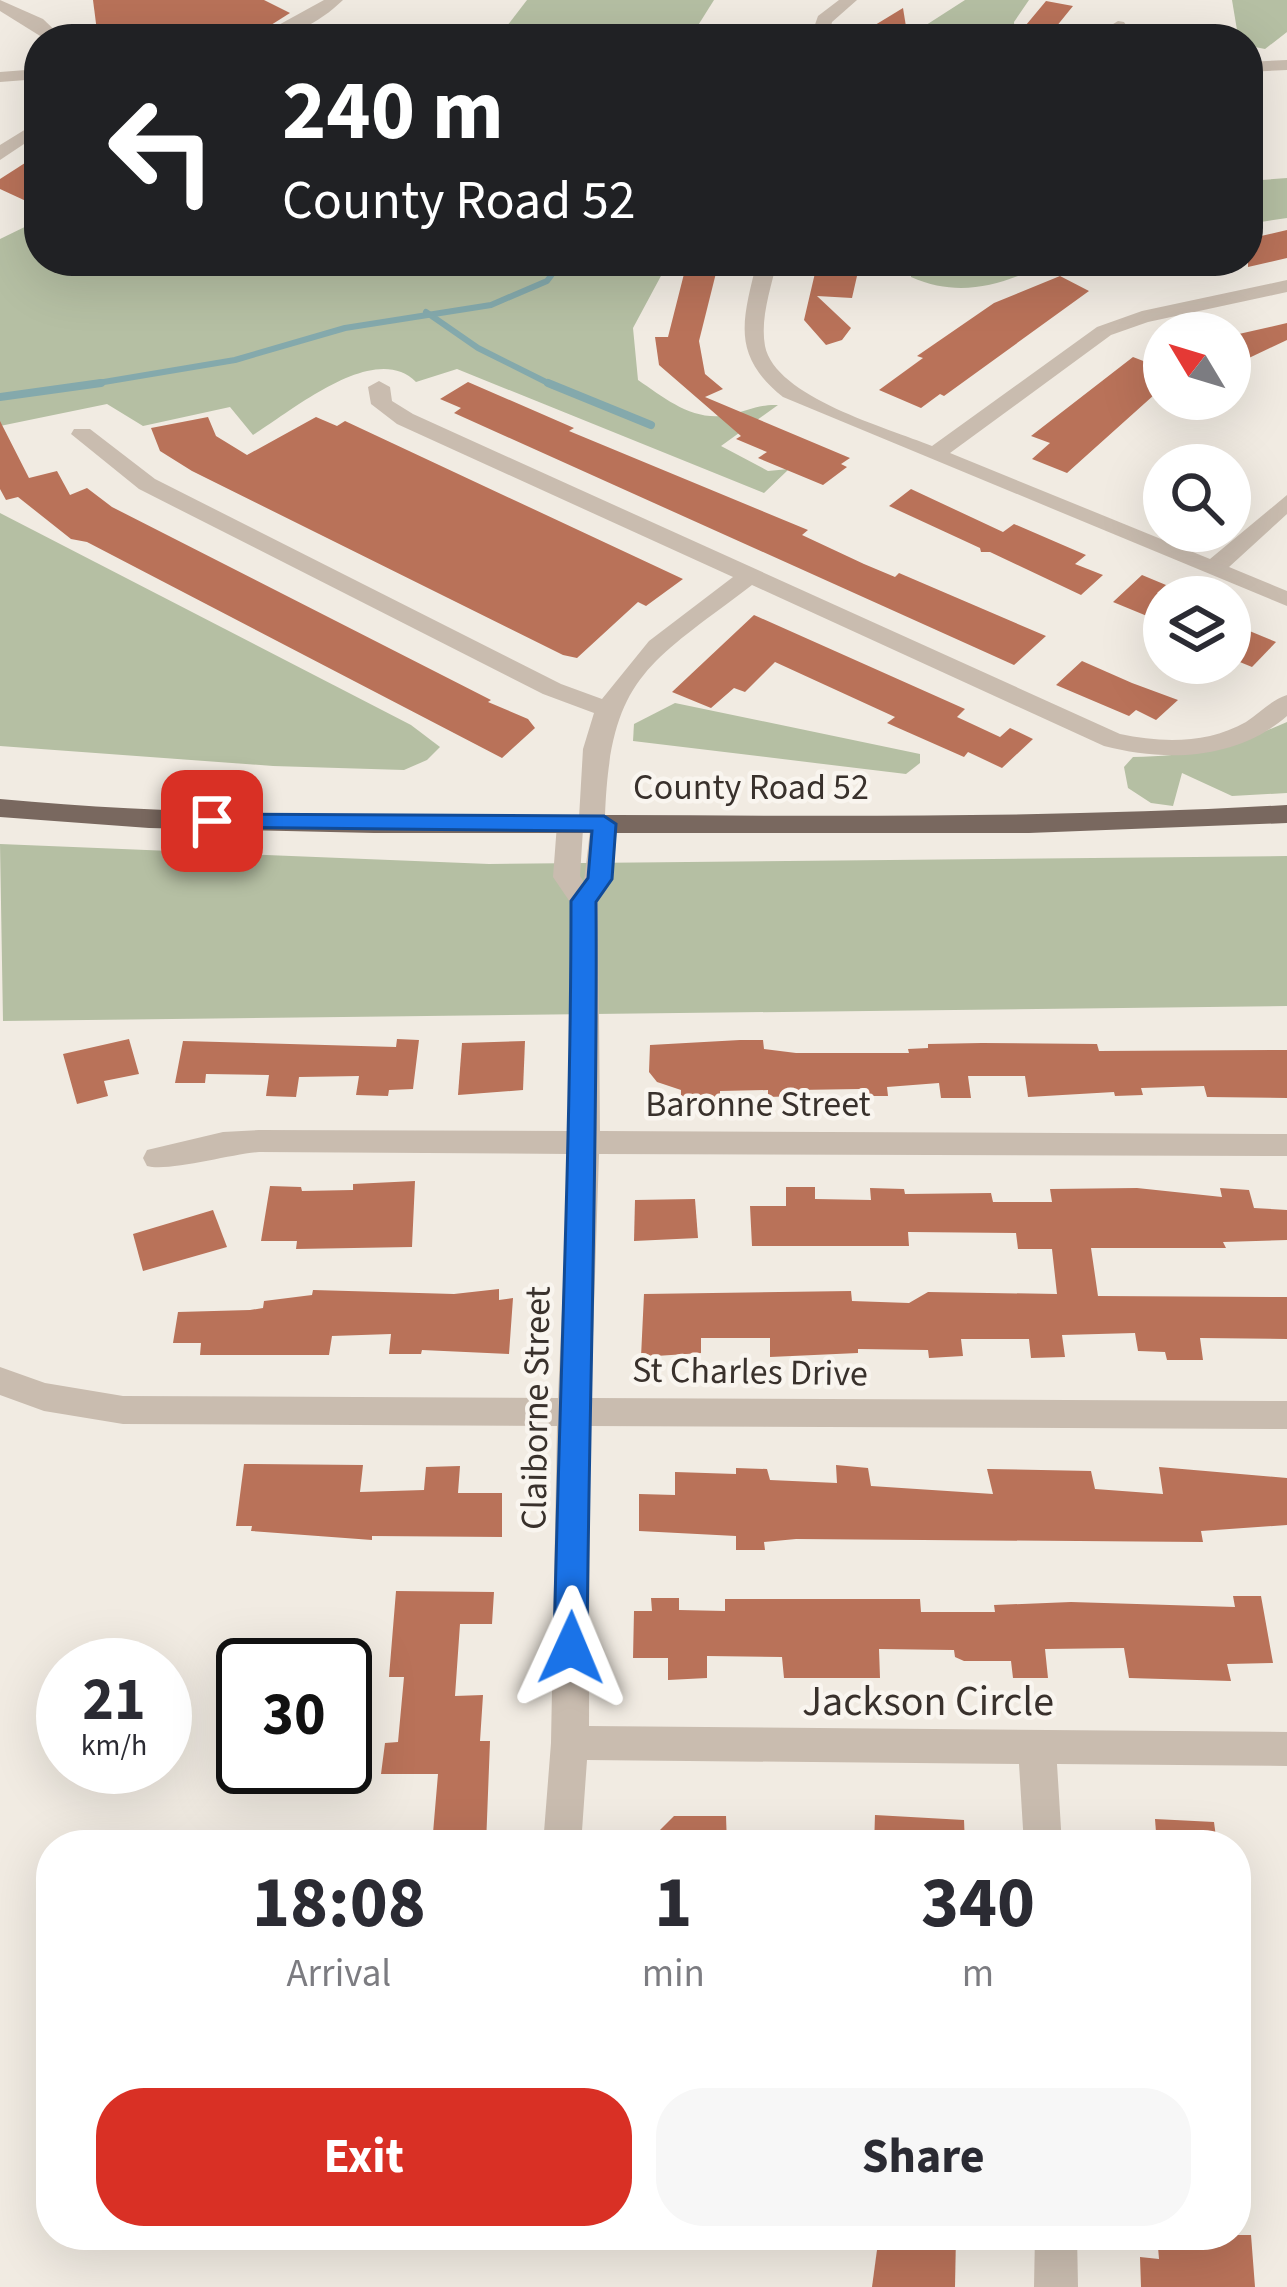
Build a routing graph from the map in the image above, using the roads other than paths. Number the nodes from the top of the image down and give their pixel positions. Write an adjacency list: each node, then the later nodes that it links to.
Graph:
1 (335, 0): 5 (street)
2 (849, 0): 6 (street)
3 (0, 5): 4 (street)
4 (38, 24)
5 (298, 24)
6 (823, 24)
7 (764, 276): 11 (street)
8 (1287, 286): 11 (street)
9 (379, 387): 14 (street)
10 (82, 434): 17 (street)
11 (934, 454): 13 (street)
12 (1287, 502): 13 (street)
13 (1214, 568): 15 (street)
14 (748, 577): 16 (street); 17 (street)
15 (1287, 598)
16 (1287, 703)
17 (608, 710): 20 (street, Claiborne Street)
18 (0, 808): 20 (main road, County Road 52)
19 (1287, 814): 20 (main road, County Road 52)
20 (589, 824): 21 (street, Claiborne Street)
21 (585, 1142): 22 (street, Baronne Street); 23 (street, Baronne Street); 25 (street, Claiborne Street)
22 (1287, 1145)
23 (158, 1158)
24 (0, 1381): 25 (street, St Charles Drive)
25 (574, 1409): 26 (street, St Charles Drive); 27 (street, Claiborne Street)
26 (1287, 1415)
27 (570, 1743): 28 (street, Jackson Circle); 30 (street, Claiborne Street)
28 (1037, 1748): 29 (street, Jackson Circle); 31 (street)
29 (1287, 1749)
30 (563, 1830)
31 (1042, 1830)
32 (1056, 2250): 33 (street)
33 (1056, 2287)

